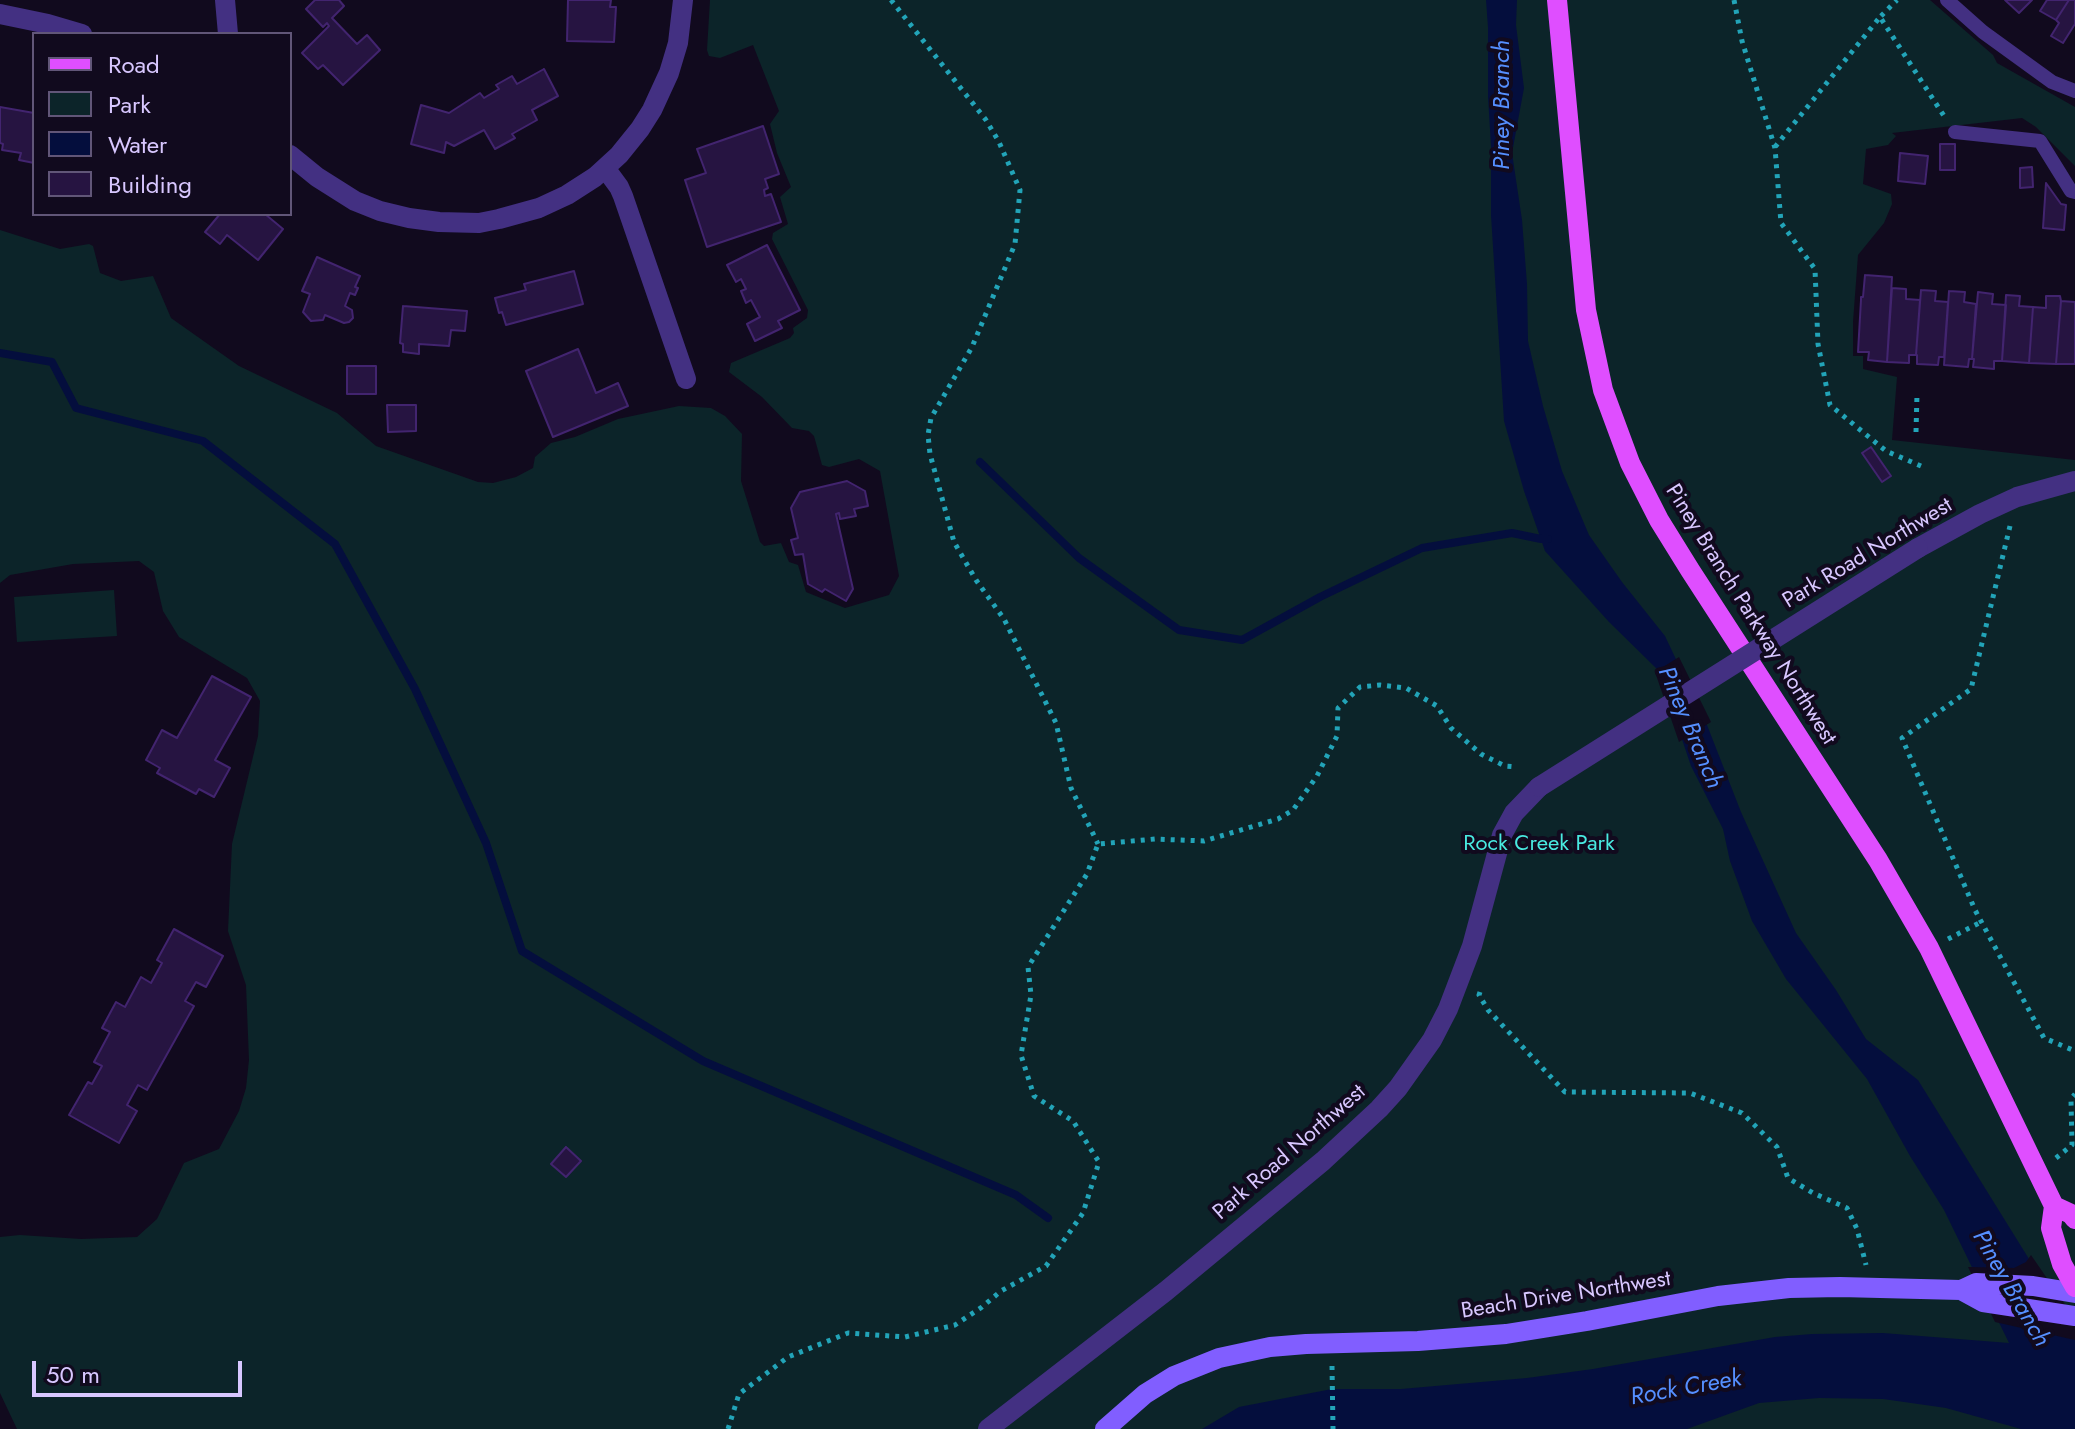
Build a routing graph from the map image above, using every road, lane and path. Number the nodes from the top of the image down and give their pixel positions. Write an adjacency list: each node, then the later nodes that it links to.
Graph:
1 (225, 0): 11 (street)
2 (683, 0): 16 (street)
3 (891, 0): 25 (path)
4 (1557, 0): 27 (main road, Piney Branch Parkway Northwest)
5 (1734, 0): 14 (path)
6 (1897, 0): 9 (path)
7 (1947, 0): 12 (lane)
8 (0, 14): 10 (street)
9 (1880, 17): 13 (path); 14 (path)
10 (75, 32)
11 (228, 32)
12 (2075, 91)
13 (1955, 132): 17 (lane)
14 (1775, 148): 21 (path)
15 (292, 157): 16 (street)
16 (605, 168): 18 (street)
17 (2075, 192)
18 (686, 379)
19 (1917, 394): 20 (path)
20 (1916, 432)
21 (1921, 466)
22 (2075, 481): 23 (street, Park Road Northwest)
23 (2017, 497): 26 (path); 40 (street, Park Road Northwest, bridge)
24 (1517, 767): 25 (path)
25 (1098, 844): 39 (path)
26 (1983, 921): 27 (path); 29 (path)
27 (1929, 948): 31 (main road, Piney Branch Parkway Northwest)
28 (1482, 984): 34 (path)
29 (2075, 1051)
30 (2075, 1094): 31 (path)
31 (2037, 1174): 32 (main road, Piney Branch Parkway Northwest)
32 (2054, 1206): 33 (main road); 36 (main road, Piney Branch Parkway Northwest)
33 (2075, 1219)
34 (1867, 1270)
35 (1961, 1290): 36 (main road, Beach Drive Northwest); 37 (main road, Beach Drive Northwest); 41 (main road, Beach Drive Northwest)
36 (2069, 1290)
37 (2074, 1316)
38 (1332, 1365): 42 (path)
39 (728, 1429)
40 (988, 1429)
41 (1105, 1429)
42 (1333, 1429)

